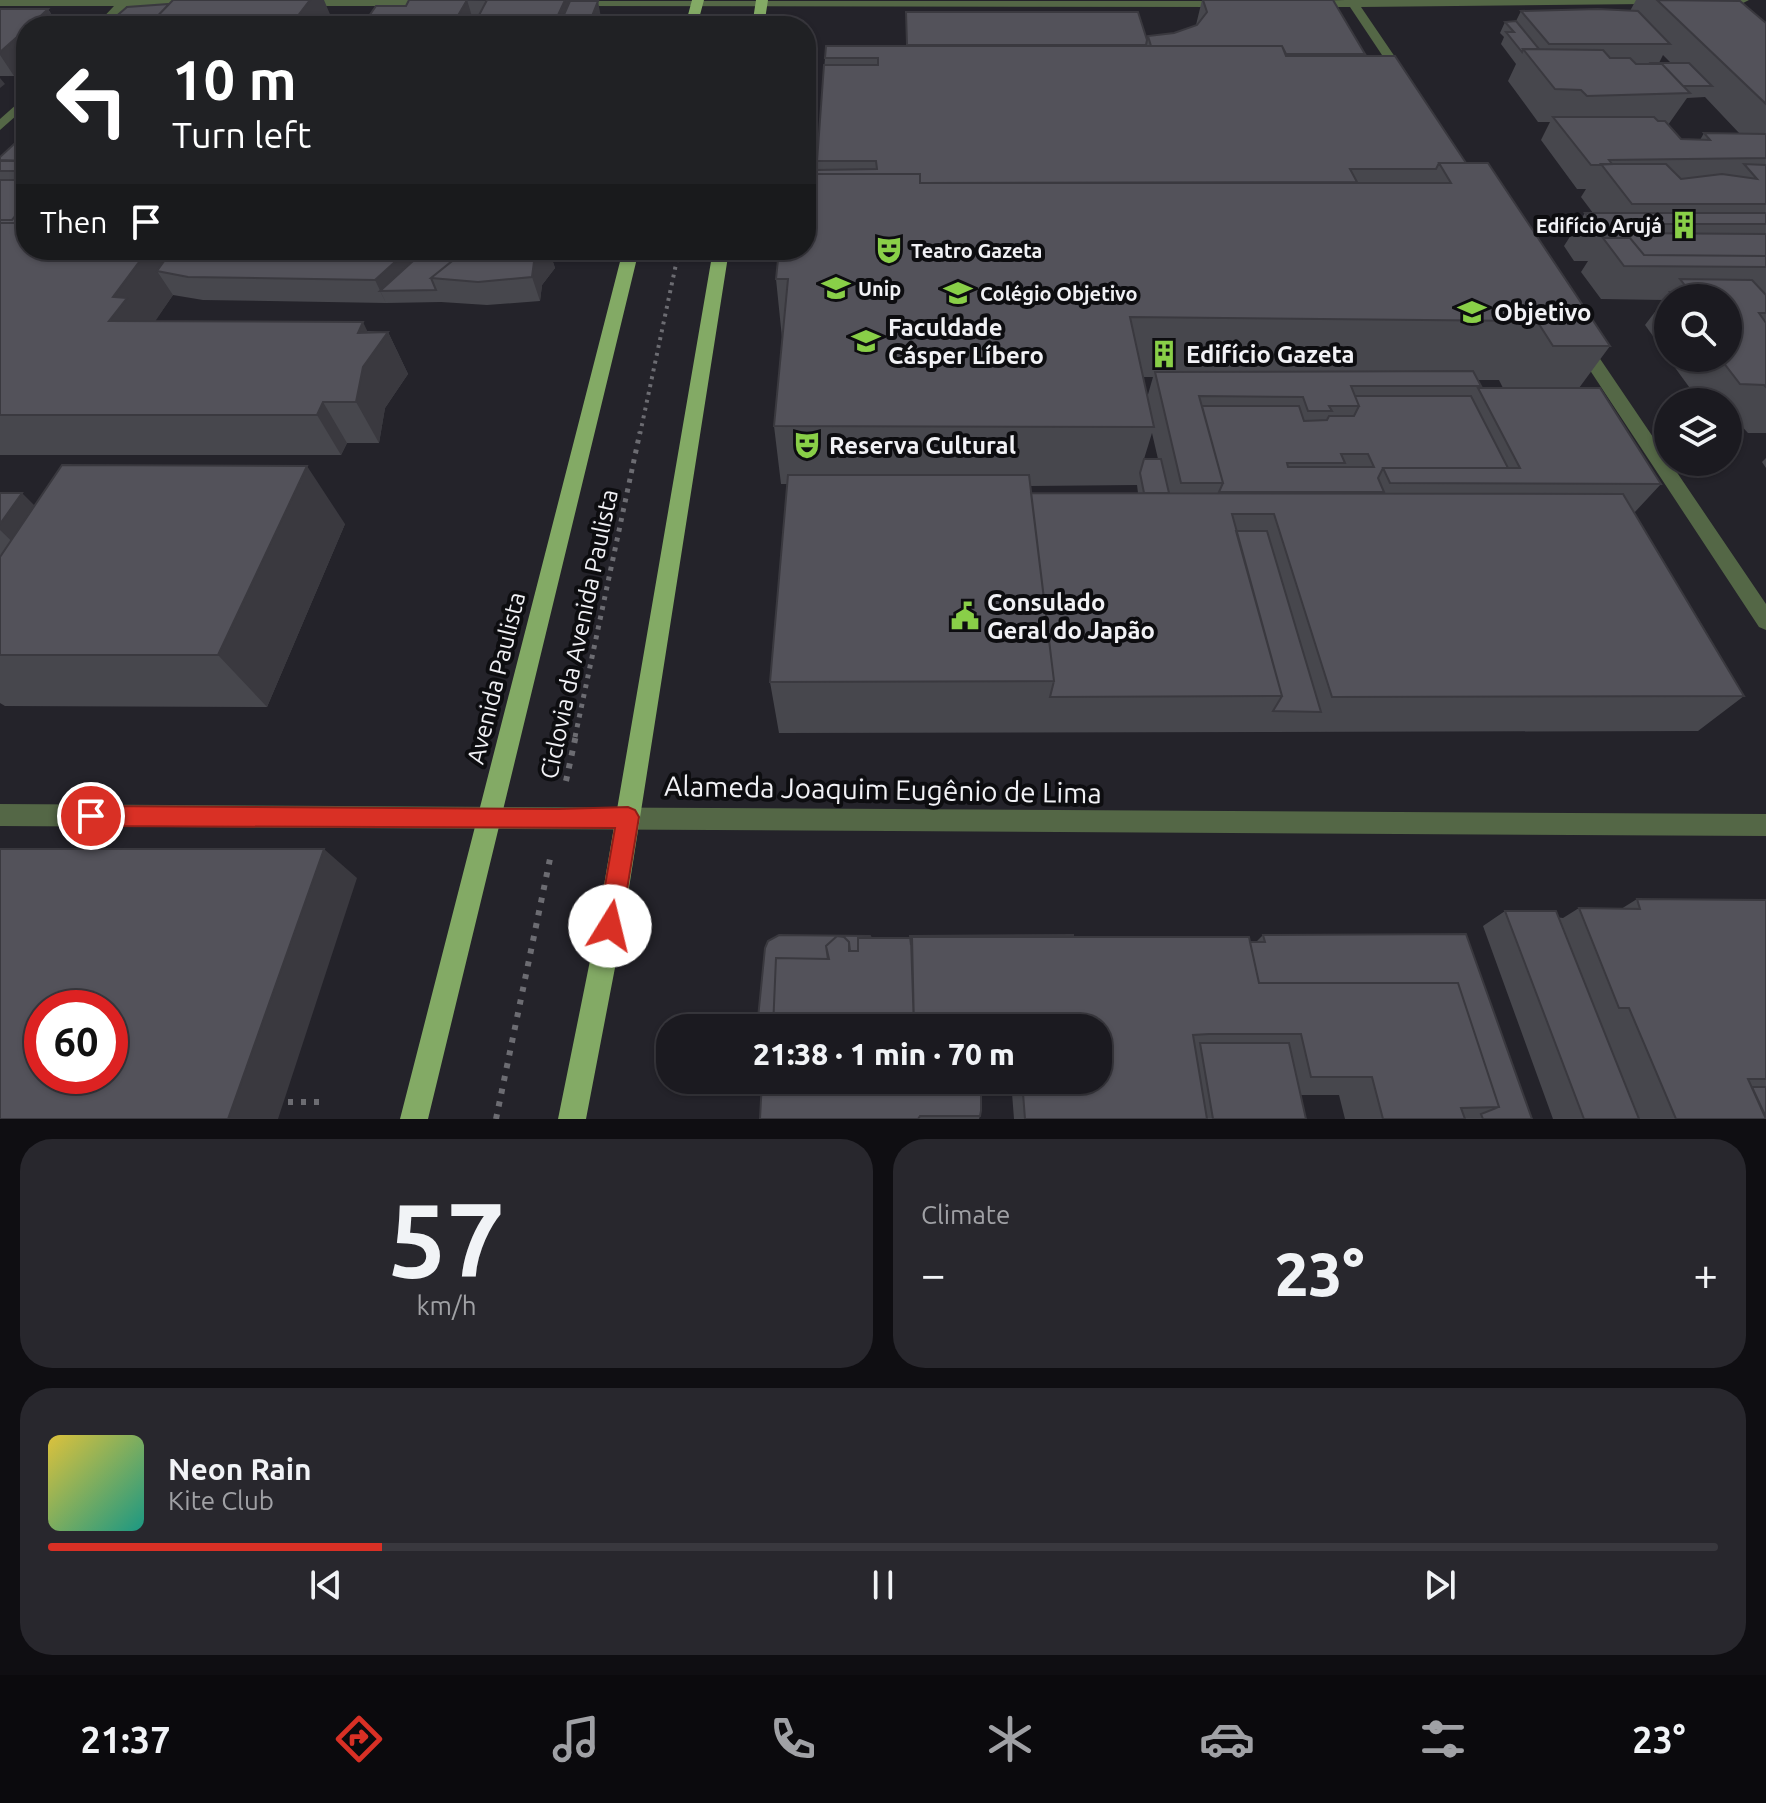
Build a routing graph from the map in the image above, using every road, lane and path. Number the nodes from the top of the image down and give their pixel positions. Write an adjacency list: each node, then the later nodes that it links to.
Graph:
1 (1743, 0): 5 (street)
2 (761, 1): 4 (street); 11 (street)
3 (125, 2): 6 (street); 7 (street)
4 (698, 2): 10 (street)
5 (1352, 2): 12 (street); 13 (street)
6 (0, 3)
7 (212, 3)
8 (291, 3): 9 (street)
9 (448, 3)
10 (559, 3)
11 (1236, 4)
12 (1299, 4)
13 (1411, 90)
14 (16, 110): 15 (street)
15 (0, 126)
16 (629, 260): 23 (main road, Avenida Paulista)
17 (677, 260): 24 (path, Ciclovia da Avenida Paulista)
18 (719, 260): 22 (main road)
19 (1572, 331): 20 (street)
20 (1766, 621)
21 (0, 815): 23 (street, Alameda Joaquim Eugênio de Lima)
22 (628, 817): 24 (street, Alameda Joaquim Eugênio de Lima); 25 (street, Alameda Joaquim Eugênio de Lima); 30 (main road)
23 (490, 819): 24 (street, Alameda Joaquim Eugênio de Lima); 28 (main road, Avenida Paulista)
24 (558, 819): 29 (path, Ciclovia da Avenida Paulista)
25 (1766, 825)
26 (288, 1102): 27 (path)
27 (322, 1102)
28 (414, 1119)
29 (496, 1119)
30 (572, 1119)

